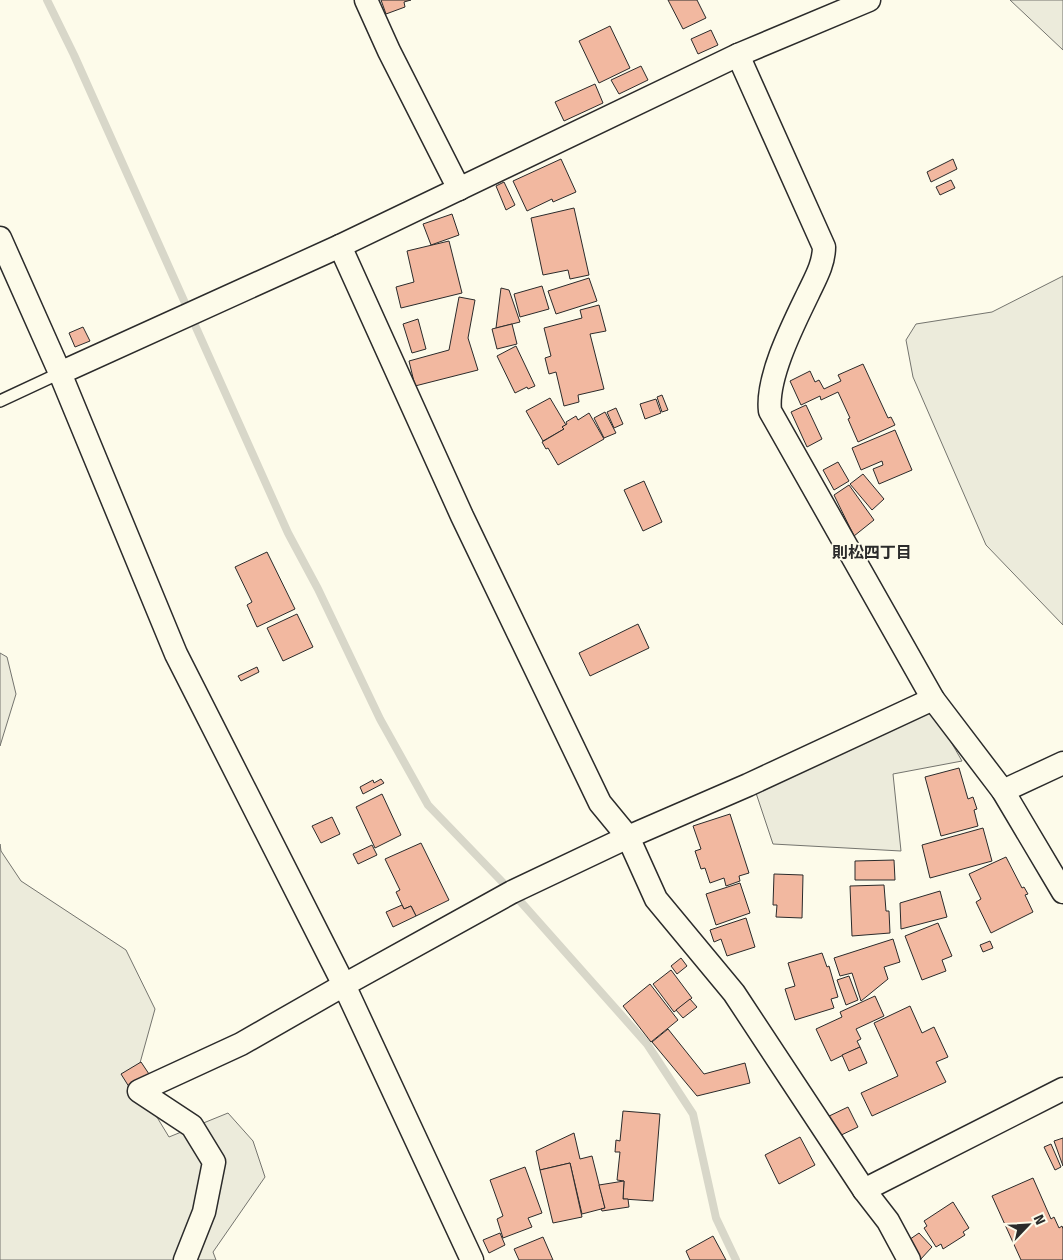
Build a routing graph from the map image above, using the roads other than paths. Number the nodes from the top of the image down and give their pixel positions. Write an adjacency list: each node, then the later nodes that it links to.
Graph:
1 (366, 0): 4 (street)
2 (869, 0): 3 (street)
3 (738, 55): 4 (street); 9 (street)
4 (460, 189): 6 (street)
5 (0, 238): 7 (street)
6 (340, 246): 7 (street); 12 (street)
7 (60, 373): 8 (lane); 14 (street)
8 (0, 401)
9 (934, 699): 11 (street); 12 (street)
10 (1063, 763): 11 (street)
11 (1003, 791): 13 (street)
12 (628, 837): 14 (street); 16 (street)
13 (1063, 892)
14 (344, 985): 17 (street); 18 (street)
15 (1063, 1089): 16 (street)
16 (864, 1190): 19 (street)
17 (185, 1260)
18 (472, 1260)
19 (909, 1260)

